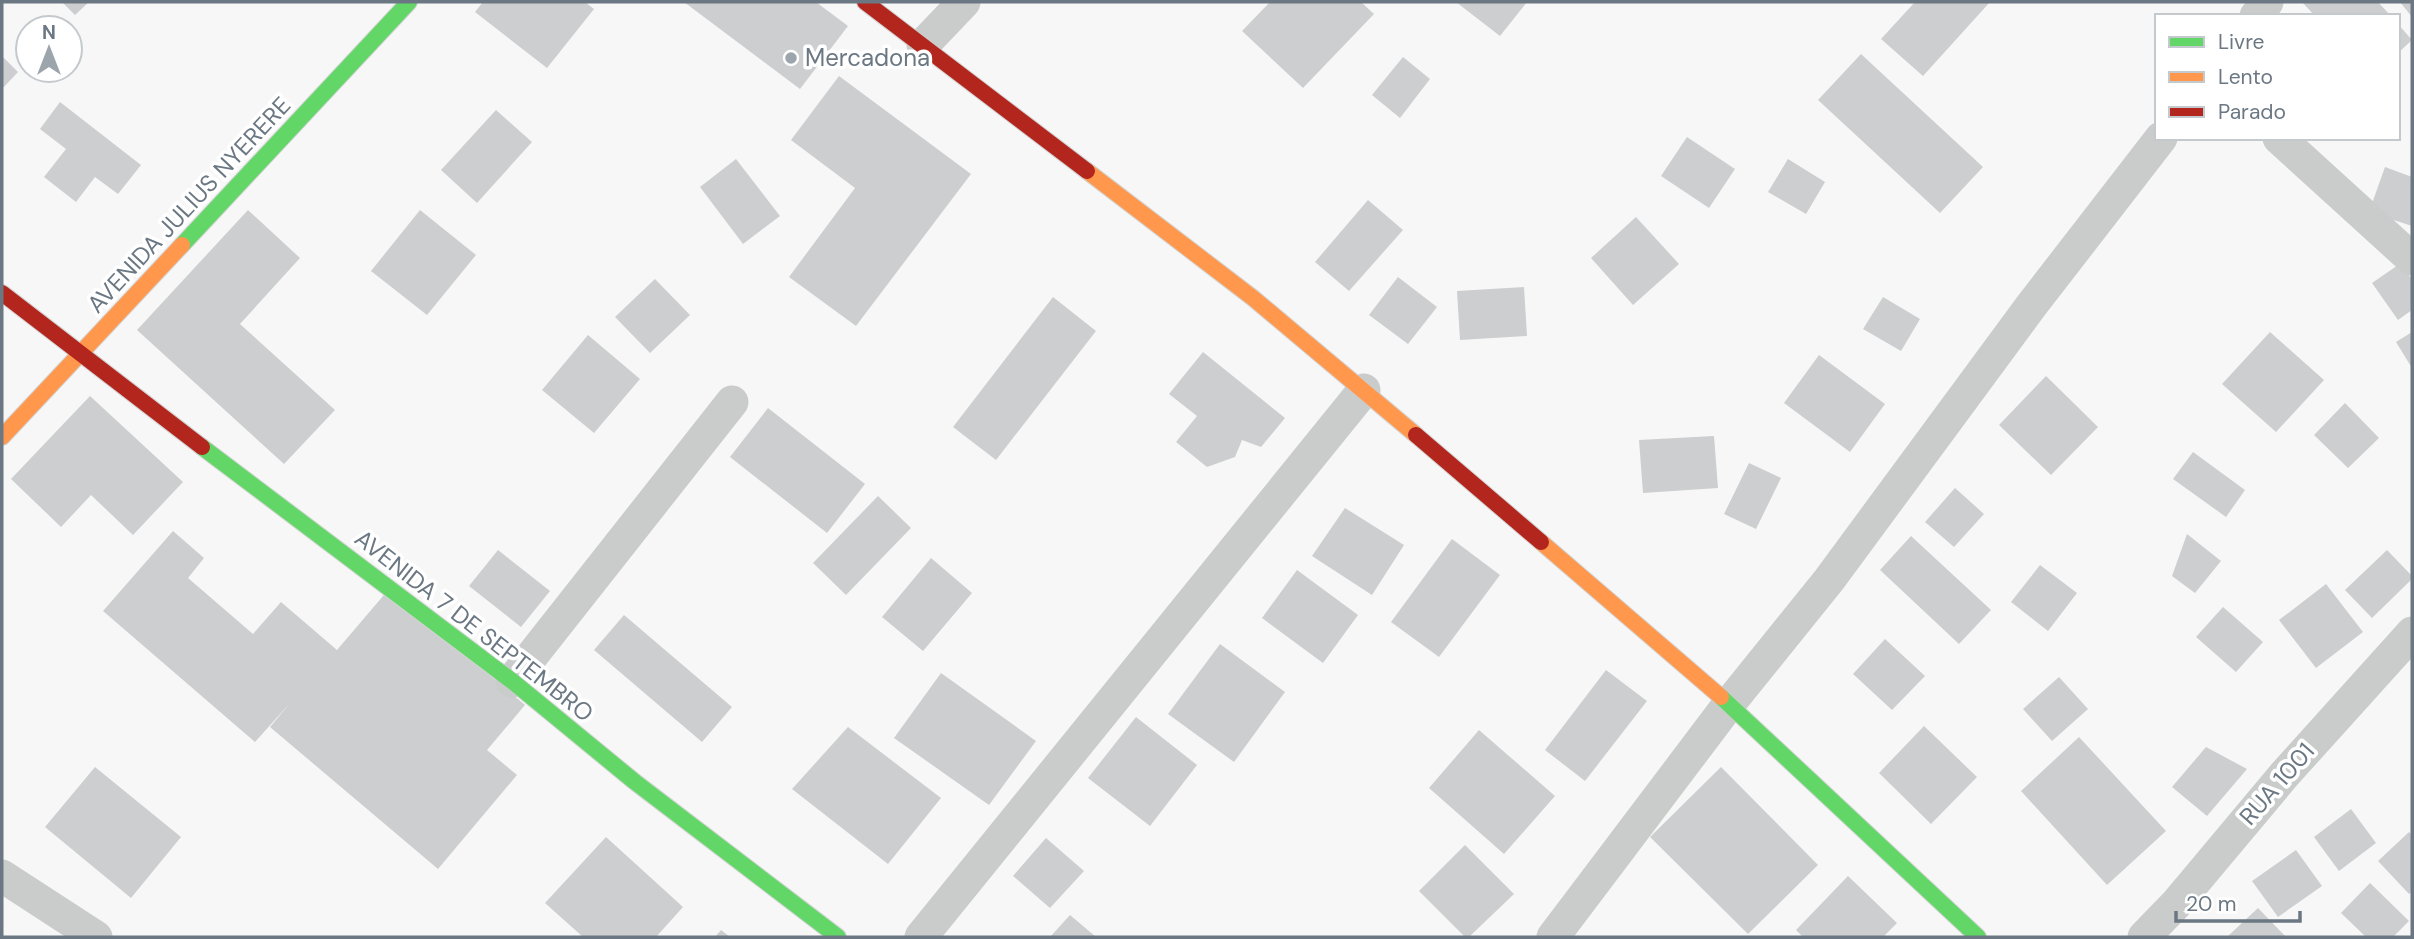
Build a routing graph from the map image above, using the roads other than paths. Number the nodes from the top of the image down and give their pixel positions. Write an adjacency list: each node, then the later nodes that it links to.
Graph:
1 (409, 2): 9 (street, AVENIDA JULIUS NYERERE)
2 (865, 2): 4 (street)
3 (964, 2): 4 (street)
4 (922, 45): 10 (street)
5 (2159, 140): 15 (street)
6 (2282, 140): 7 (street)
7 (2412, 259)
8 (2, 293): 9 (street, AVENIDA 7 DE SEPTEMBRO)
9 (80, 355): 12 (street, AVENIDA JULIUS NYERERE); 14 (street, AVENIDA 7 DE SEPTEMBRO)
10 (1364, 390): 15 (street); 19 (street)
11 (732, 402): 14 (street)
12 (2, 438)
13 (2412, 633): 22 (street, RUA 1001)
14 (512, 681): 18 (street, AVENIDA 7 DE SEPTEMBRO)
15 (1729, 704): 20 (street); 21 (street)
16 (2, 876): 17 (street)
17 (96, 937)
18 (838, 937)
19 (921, 937)
20 (1553, 937)
21 (1978, 937)
22 (2144, 937)

